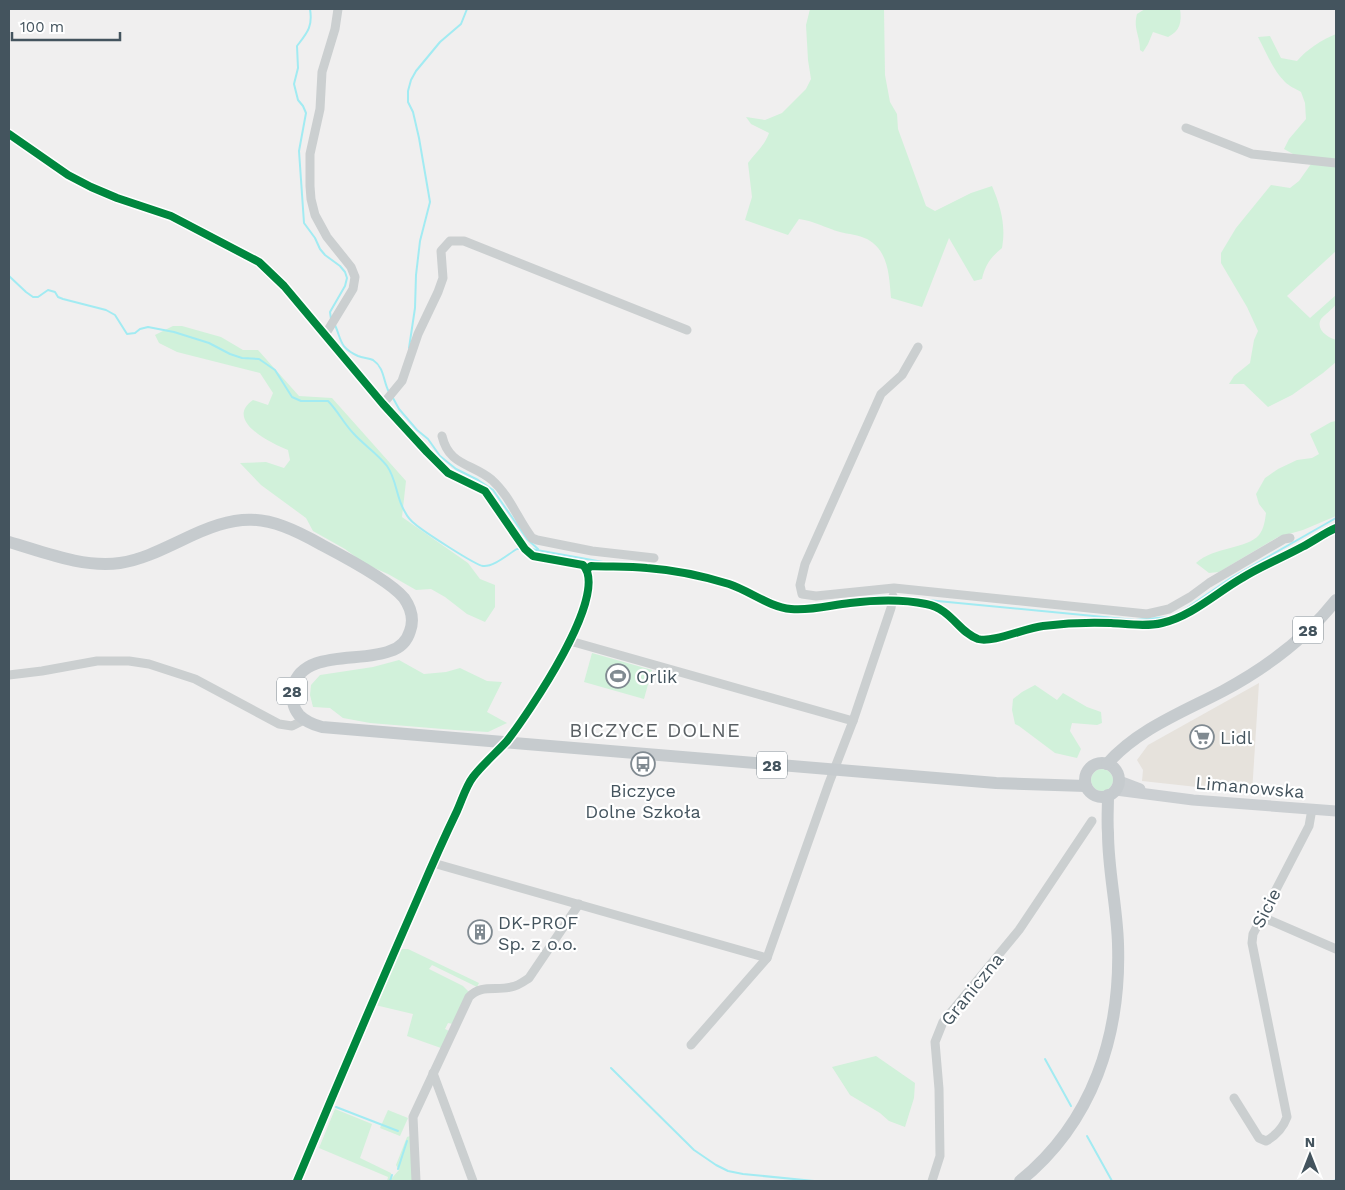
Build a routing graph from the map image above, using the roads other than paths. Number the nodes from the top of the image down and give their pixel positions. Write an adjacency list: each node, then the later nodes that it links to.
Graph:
1 (338, 9): 6 (street)
2 (1186, 128): 4 (street)
3 (9, 134): 6 (street)
4 (1336, 163)
5 (686, 330): 8 (street)
6 (325, 335): 8 (street)
7 (918, 347): 17 (street)
8 (386, 400): 11 (street)
9 (442, 436): 10 (street)
10 (492, 480): 11 (street); 16 (street)
11 (485, 491): 16 (street)
12 (1336, 528): 19 (street)
13 (1290, 538): 17 (street)
14 (9, 542): 22 (main road, 28)
15 (654, 558): 16 (street)
16 (590, 561): 19 (street); 20 (street)
17 (894, 588): 19 (street)
18 (1336, 600): 27 (main road, 28)
19 (893, 601): 23 (street)
20 (570, 641): 23 (street); 24 (street)
21 (9, 675): 22 (street)
22 (304, 720): 24 (main road, 28)
23 (853, 721): 25 (street)
24 (505, 743): 25 (main road, 28); 31 (street)
25 (835, 770): 26 (main road, 28); 35 (street)
26 (1086, 781): 27 (main road); 27 (main road, 28)
27 (1111, 782): 28 (main road, Limanowska); 43 (main road)
28 (1312, 809): 29 (main road, Limanowska); 33 (street, Sicie)
29 (1336, 811)
30 (1092, 821): 42 (street, Graniczna)
31 (433, 862): 32 (street); 39 (street)
32 (579, 904): 35 (street); 37 (street)
33 (1262, 917): 34 (street); 38 (street, Sicie)
34 (1336, 949)
35 (766, 958): 36 (street)
36 (691, 1045)
37 (433, 1073): 40 (street); 41 (street)
38 (1234, 1098)
39 (297, 1181)
40 (416, 1181)
41 (473, 1181)
42 (932, 1181)
43 (1020, 1181)

